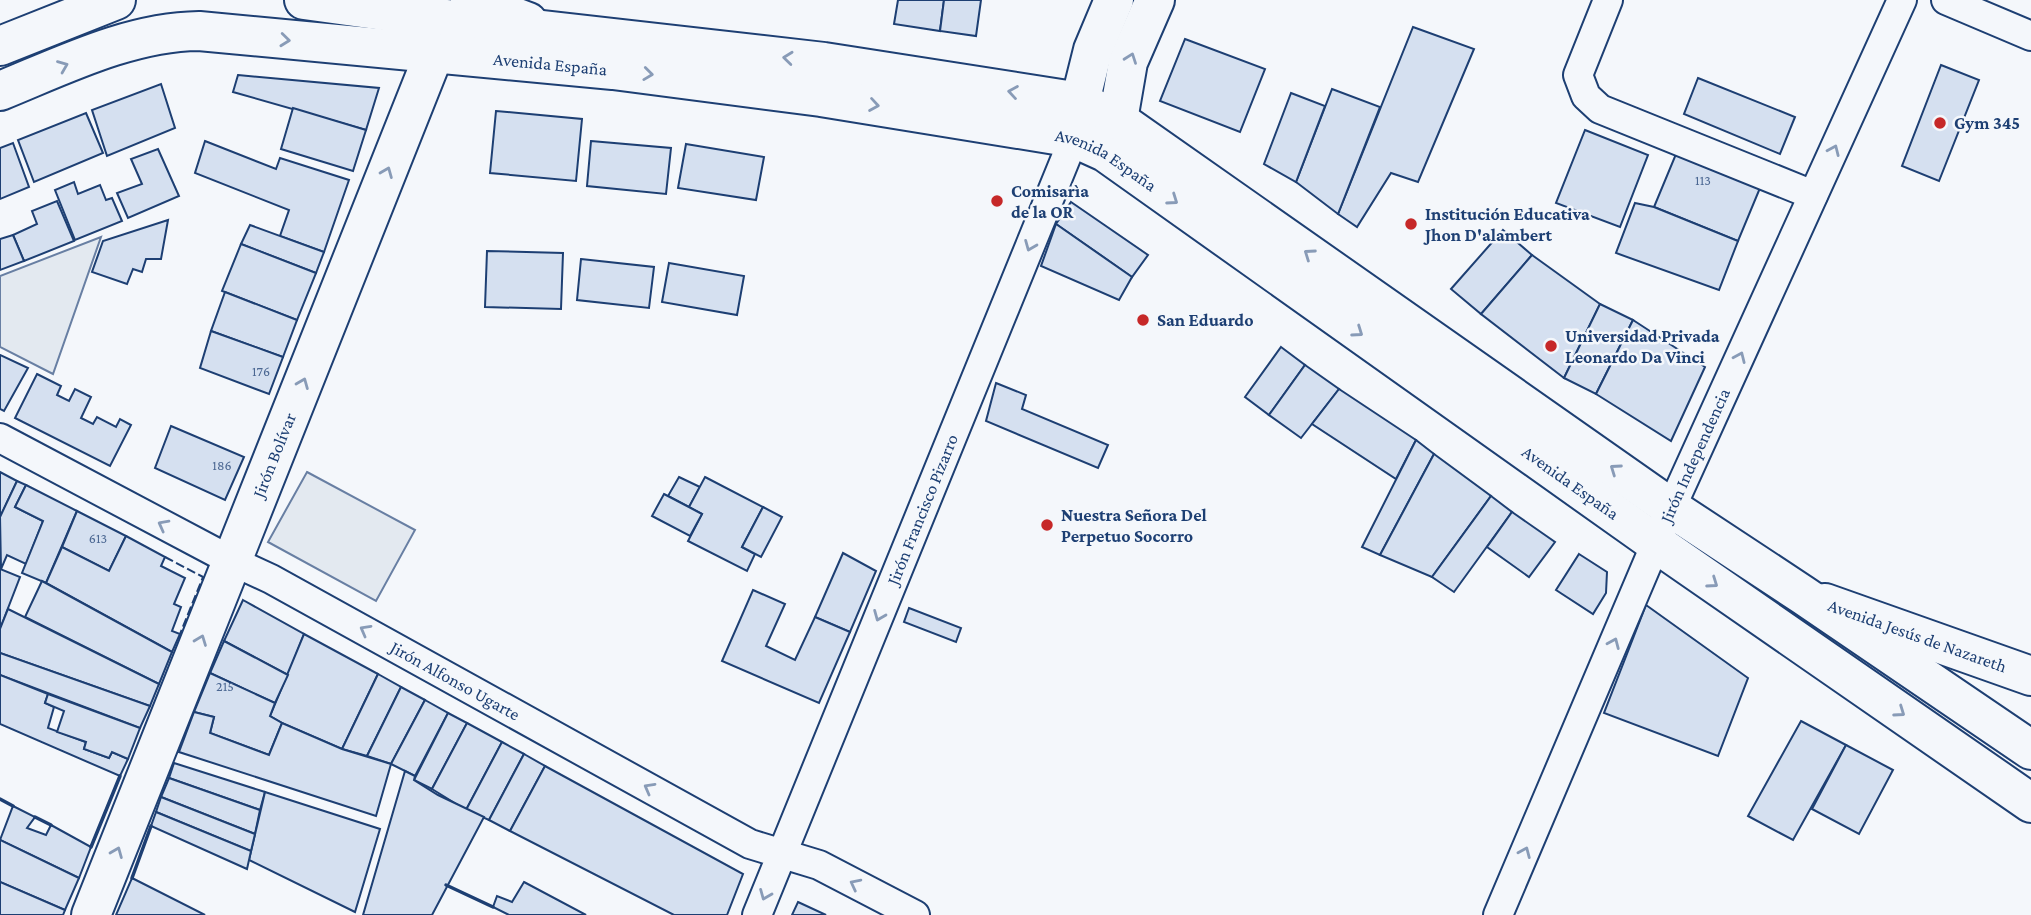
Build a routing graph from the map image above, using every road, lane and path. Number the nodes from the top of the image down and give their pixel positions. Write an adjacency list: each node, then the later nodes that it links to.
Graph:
1 (116, 0): 12 (main road)
2 (304, 0): 9 (main road, Avenida España)
3 (470, 0): 10 (main road)
4 (1114, 0): 15 (main road)
5 (1155, 0): 16 (main road, one-way to 5)
6 (1608, 0): 17 (street)
7 (1902, 0): 17 (street, Jirón Independencia, one-way to 7)
8 (1946, 0): 11 (street)
9 (410, 8): 10 (main road, Avenida España); 13 (main road)
10 (553, 32): 15 (main road, Avenida España, one-way to 10)
11 (2031, 36)
12 (0, 46)
13 (434, 54): 14 (main road, Avenida España, one-way to 13); 15 (main road, Avenida España, one-way to 15); 21 (main road, Jirón Bolívar, one-way to 13)
14 (0, 91)
15 (1077, 120): 16 (main road, Avenida España); 20 (main road, Avenida España, one-way to 20); 26 (street, Jirón Francisco Pizarro, one-way to 26)
16 (1118, 120): 19 (main road, Avenida España, one-way to 16)
17 (1813, 195): 19 (street, Jirón Independencia, one-way to 17)
18 (0, 438): 21 (street, Jirón Alfonso Ugarte, one-way to 18)
19 (1671, 508): 20 (street, Jirón Independencia); 22 (main road, Avenida España)
20 (1657, 544): 25 (main road, Avenida España, one-way to 25); 30 (street, Jirón Independencia, one-way to 20)
21 (232, 561): 26 (street, Jirón Alfonso Ugarte, one-way to 21); 27 (main road, Jirón Bolívar, one-way to 21)
22 (1803, 595): 23 (main road, Avenida Jesús de Nazareth); 24 (main road, Avenida España)
23 (2031, 676)
24 (2031, 750)
25 (2031, 803)
26 (782, 854): 28 (street, Jirón Francisco Pizarro, one-way to 28); 29 (street, Jirón Alfonso Ugarte, one-way to 26)
27 (91, 915)
28 (757, 915)
29 (915, 915)
30 (1498, 915)

